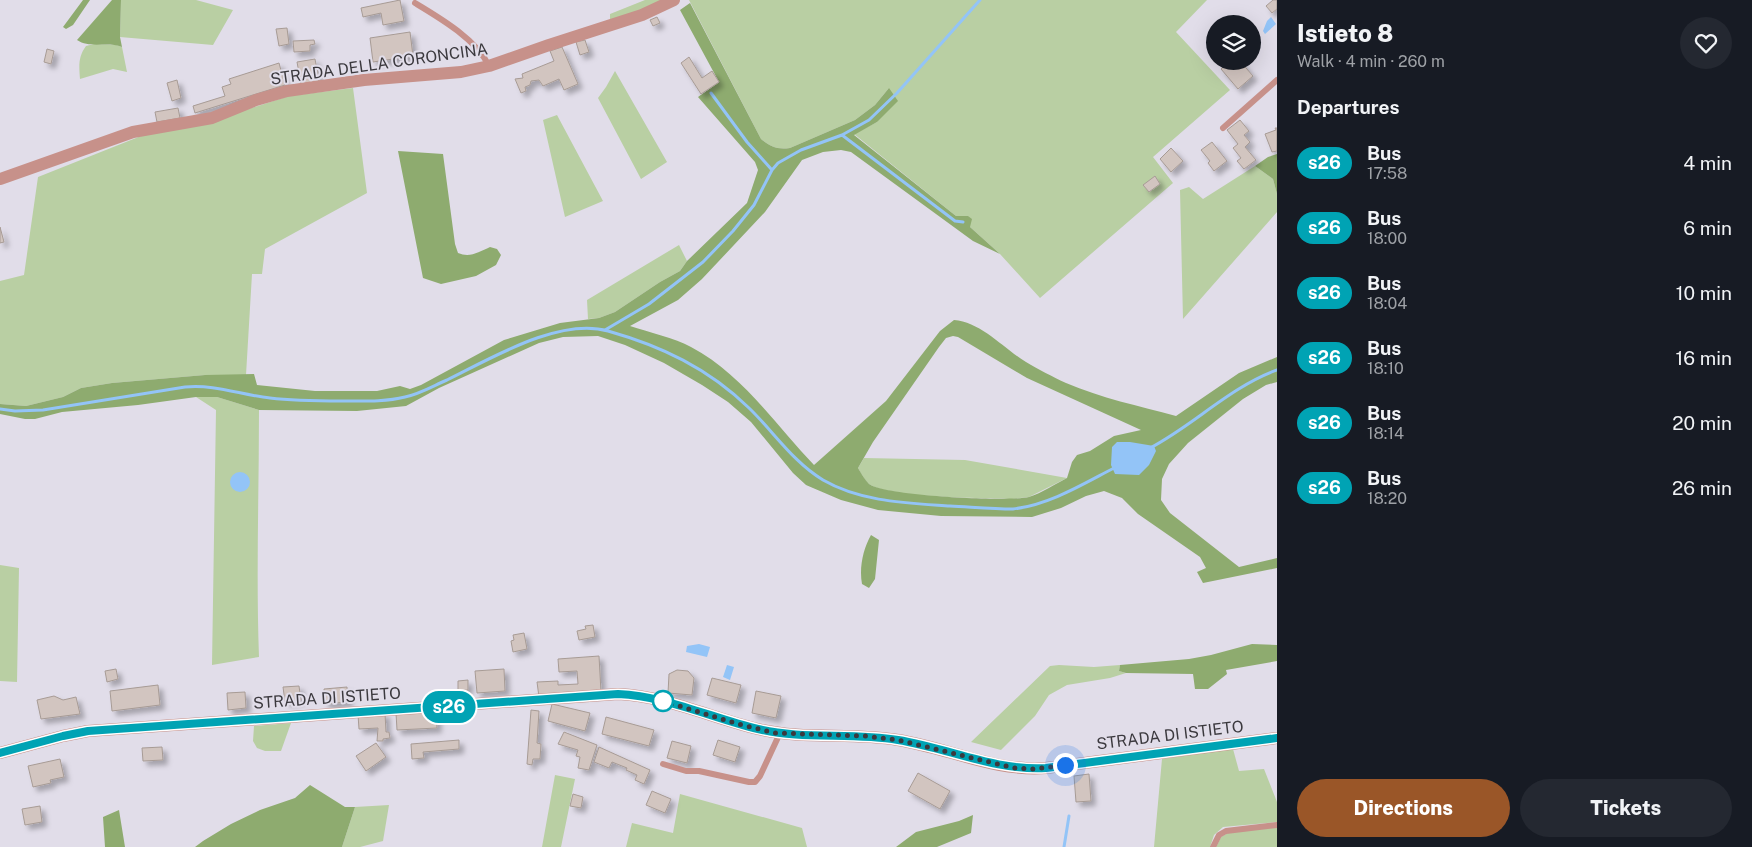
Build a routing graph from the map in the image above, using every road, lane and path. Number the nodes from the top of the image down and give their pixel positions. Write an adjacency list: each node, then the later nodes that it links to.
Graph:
1 (674, 0): 3 (street, STRADA DELLA CORONCINA)
2 (415, 3): 3 (lane)
3 (489, 66): 6 (street, STRADA DELLA CORONCINA)
4 (1277, 80): 5 (lane)
5 (1223, 128)
6 (0, 178)
7 (780, 733): 8 (street, STRADA DI ISTIETO); 9 (street, STRADA DI ISTIETO); 10 (lane)
8 (1277, 738)
9 (0, 753)
10 (663, 764)
11 (1277, 825): 12 (lane)
12 (1213, 847)

